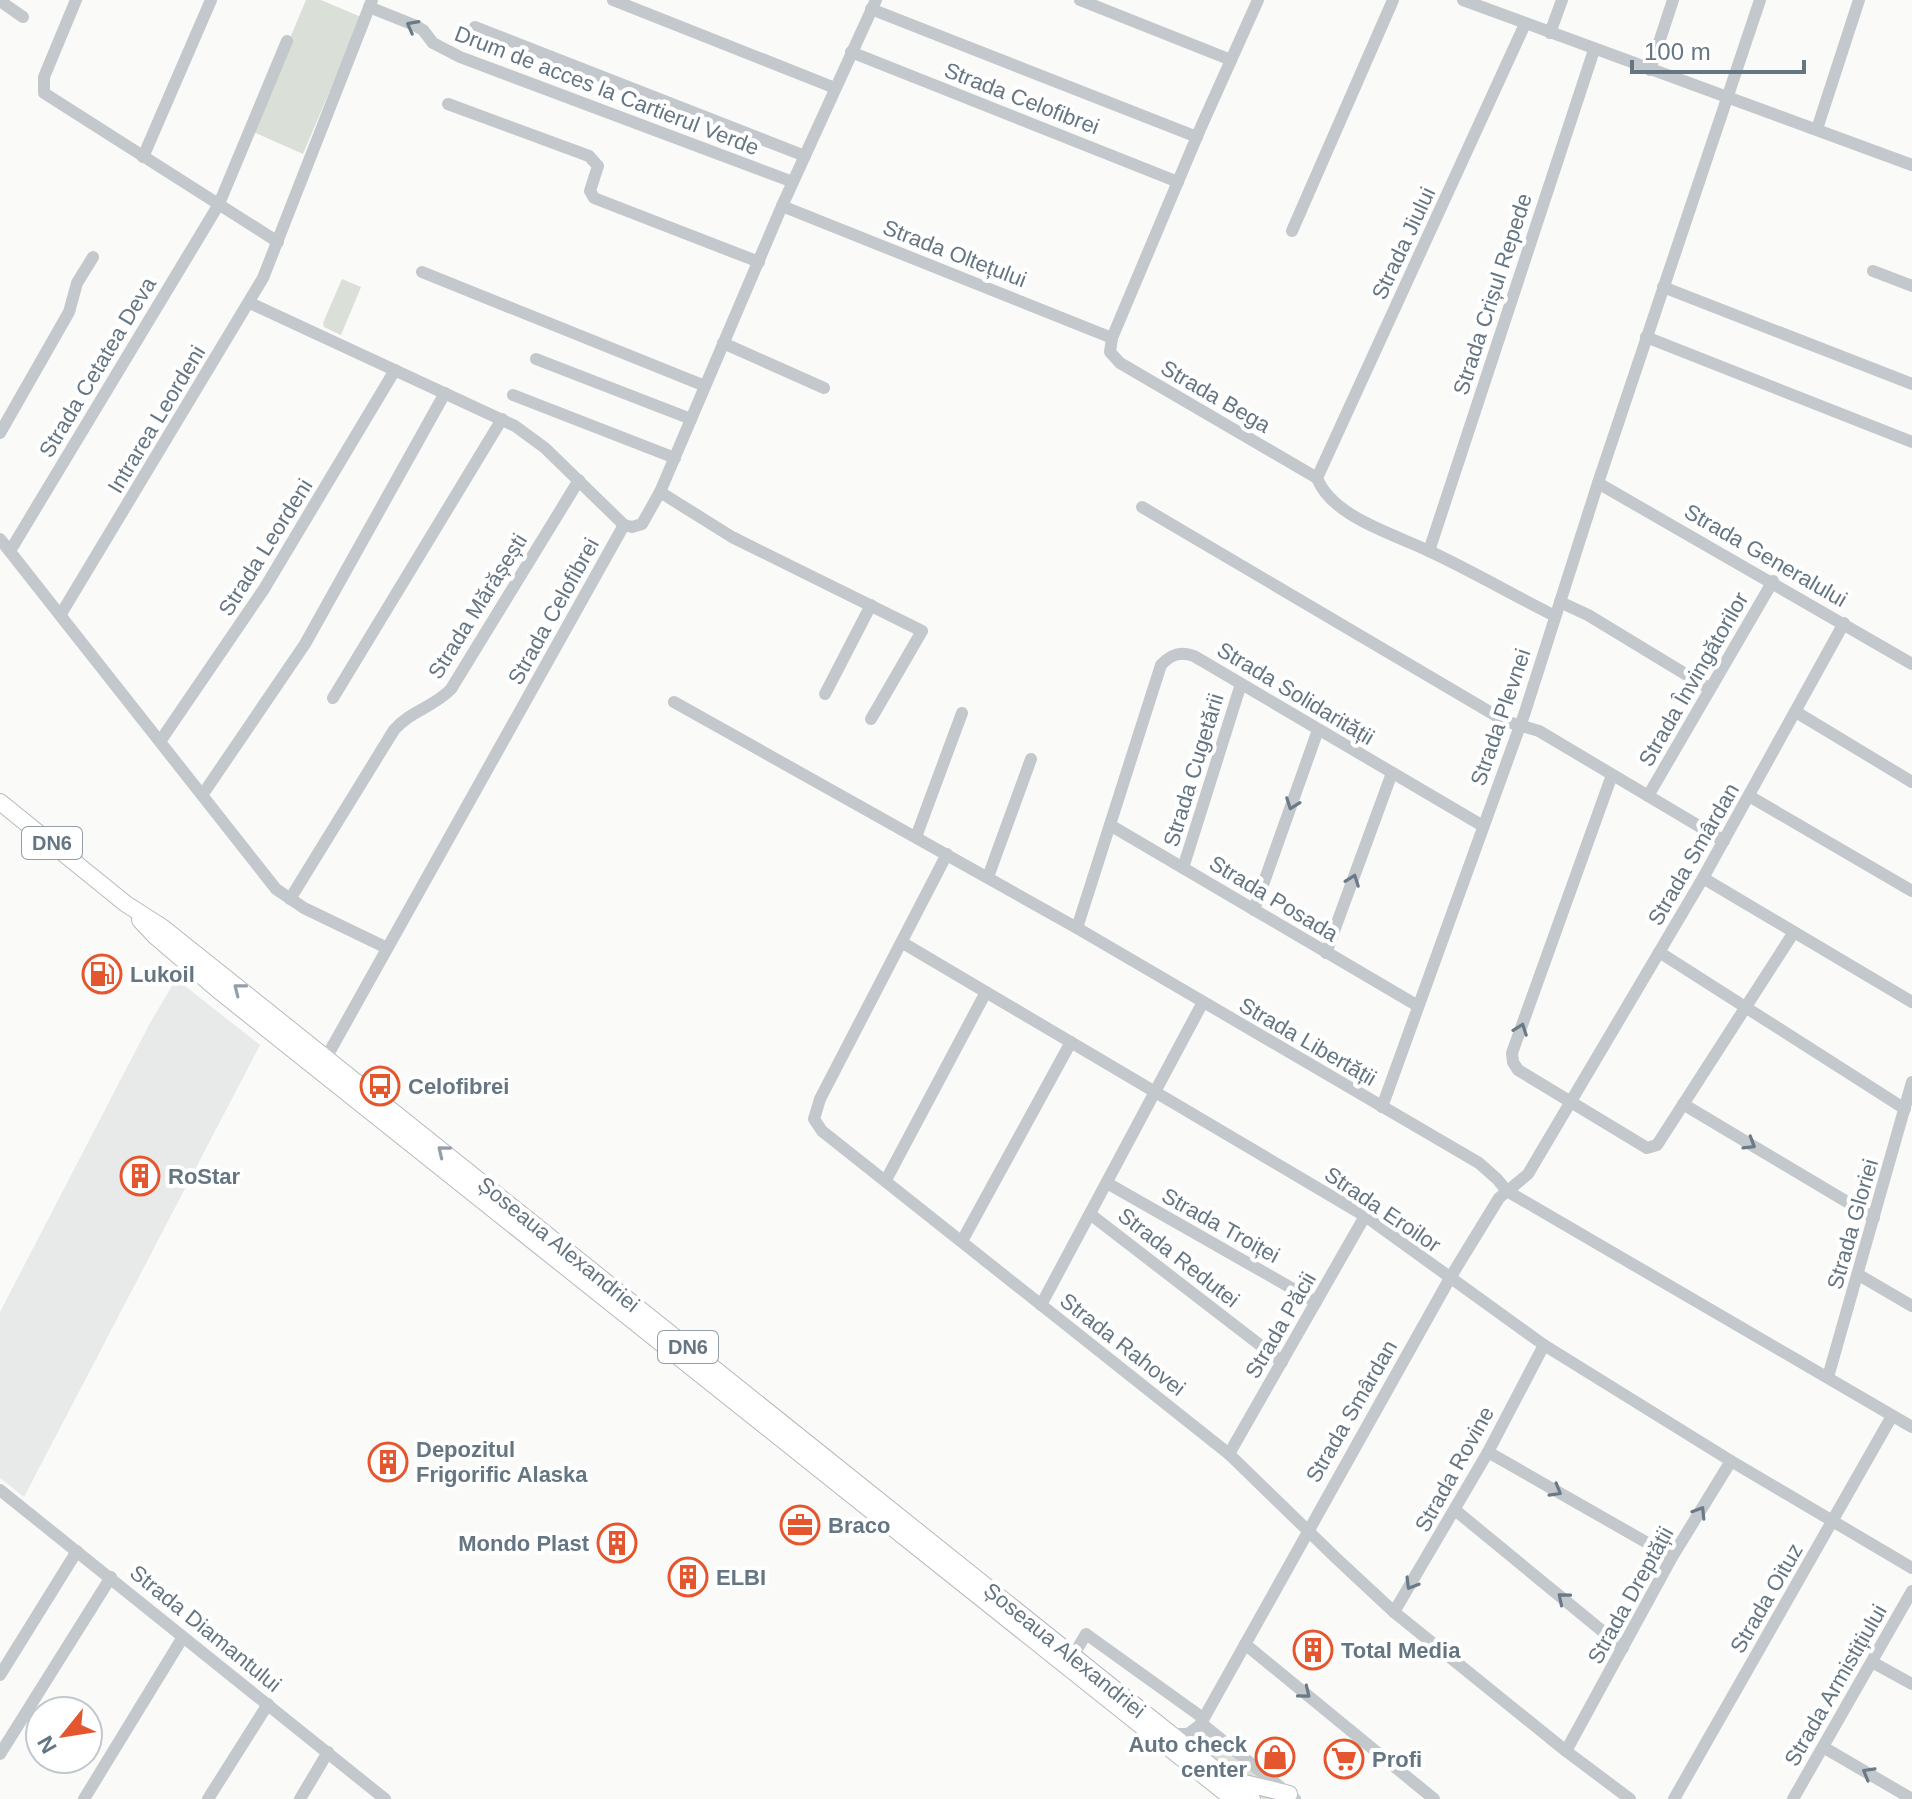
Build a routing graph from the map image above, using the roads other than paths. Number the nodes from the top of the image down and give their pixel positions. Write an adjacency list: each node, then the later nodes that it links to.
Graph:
1 (76, 0): 30 (street)
2 (211, 0): 30 (street)
3 (613, 0): 24 (street)
4 (1080, 0): 22 (street)
5 (1258, 0): 22 (street)
6 (1393, 0): 36 (street)
7 (1463, 0): 16 (street)
8 (1562, 0): 18 (street)
9 (1673, 0): 23 (street)
10 (1760, 0): 25 (street, Strada Plevnei)
11 (1859, 0): 27 (street)
12 (0, 1): 15 (street)
13 (371, 3): 32 (street, Drum de acces la Cartierul Verde, one-way to 13); 37 (street, Intrarea Leordeni)
14 (874, 4): 21 (street, Strada Celofibrei); 28 (street, Strada Celofibrei)
15 (23, 17)
16 (1525, 24): 18 (street); 60 (street, Strada Jiului)
17 (475, 27): 29 (street)
18 (1550, 33): 20 (street)
19 (287, 41): 34 (street, Strada Cetatea Deva)
20 (1594, 50): 23 (street); 68 (street, Strada Crișul Repede)
21 (851, 52): 24 (street, Strada Celofibrei); 33 (street, Strada Celofibrei)
22 (1231, 60): 28 (street)
23 (1650, 70): 25 (street)
24 (835, 88): 29 (street, Strada Celofibrei)
25 (1727, 98): 27 (street); 43 (street, Strada Plevnei)
26 (448, 104): 39 (street)
27 (1817, 129): 31 (street)
28 (1197, 137): 33 (street)
29 (805, 156): 32 (street, Strada Celofibrei)
30 (143, 157): 34 (street)
31 (1912, 165)
32 (793, 182): 35 (street, Strada Celofibrei)
33 (1178, 182): 46 (street)
34 (219, 204): 37 (street); 67 (street, Strada Cetatea Deva)
35 (782, 206): 39 (street, Strada Celofibrei); 46 (street, Strada Oltețului)
36 (1292, 231)
37 (278, 242): 44 (street, Intrarea Leordeni)
38 (93, 257): 57 (street)
39 (759, 262): 47 (street, Strada Celofibrei)
40 (1873, 271): 42 (street)
41 (422, 272): 51 (street)
42 (1912, 286)
43 (1663, 287): 45 (street, Strada Plevnei); 50 (street)
44 (250, 303): 49 (street); 72 (street, Intrarea Leordeni)
45 (1646, 337): 58 (street); 62 (street, Strada Plevnei)
46 (1112, 338): 60 (street, Strada Bega)
47 (723, 343): 51 (street, Strada Celofibrei); 52 (street)
48 (536, 359): 56 (street)
49 (395, 370): 53 (street); 86 (street, Strada Leordeni)
50 (1912, 384)
51 (705, 386): 56 (street, Strada Celofibrei)
52 (824, 388)
53 (445, 393): 55 (street); 91 (street)
54 (513, 395): 59 (street)
55 (502, 419): 61 (street); 79 (street)
56 (691, 419): 59 (street, Strada Celofibrei)
57 (0, 433)
58 (1912, 442)
59 (675, 458): 63 (street, Strada Celofibrei)
60 (1317, 478): 68 (street)
61 (579, 480): 65 (street); 104 (street, Strada Mărășești)
62 (1598, 483): 69 (street, Strada Generalului); 70 (street, Strada Plevnei)
63 (660, 492): 65 (street, Strada Celofibrei); 71 (street)
64 (1142, 507): 84 (street)
65 (624, 525): 110 (street, Strada Celofibrei)
66 (0, 539): 67 (street)
67 (10, 551): 72 (street)
68 (1429, 551): 73 (street)
69 (1773, 581): 74 (street, Strada Generalului); 77 (street, Strada Învingătorilor)
70 (1560, 602): 73 (street, Strada Plevnei); 77 (street)
71 (871, 605): 78 (street); 83 (street)
72 (61, 614): 86 (street)
73 (1555, 616): 84 (street, Strada Plevnei)
74 (1844, 623): 75 (street, Strada Generalului); 81 (street, Strada Smârdan)
75 (1912, 664)
76 (1241, 684): 85 (street, Strada Solidarității); 95 (street, Strada Solidarității); 100 (street, Strada Cugetării)
77 (1710, 689): 92 (street, Strada Învingătorilor)
78 (825, 694)
79 (333, 698)
80 (674, 702): 97 (street, Strada Libertății)
81 (1796, 712): 90 (street); 93 (street, Strada Smârdan)
82 (962, 713): 97 (street)
83 (871, 719)
84 (1521, 725): 89 (street); 96 (street, Strada Plevnei)
85 (1318, 730): 88 (street, Strada Solidarității); 106 (street, one-way to 106)
86 (161, 740): 91 (street)
87 (1031, 759): 101 (street)
88 (1392, 773): 96 (street, Strada Solidarității); 112 (street, one-way to 88)
89 (1612, 775): 92 (street); 122 (street, one-way to 89)
90 (1912, 782)
91 (203, 794): 104 (street)
92 (1648, 796): 98 (street)
93 (1749, 796): 98 (street, Strada Smârdan); 103 (street)
94 (0, 802): 105 (main road, Șoseaua Alexandriei / DN6)
95 (1110, 825): 100 (street, Strada Posada); 107 (street, Strada Solidarității)
96 (1483, 826): 116 (street, Strada Plevnei)
97 (916, 837): 99 (street, Strada Libertății)
98 (1724, 841): 102 (street, Strada Smârdan)
99 (947, 854): 101 (street, Strada Libertății); 109 (street, Strada Rahovei)
100 (1183, 868): 106 (street, Strada Posada)
101 (988, 877): 107 (street, Strada Libertății)
102 (1703, 878): 108 (street); 111 (street, Strada Smârdan)
103 (1912, 891)
104 (290, 899): 110 (street)
105 (126, 904): 119 (main road, Șoseaua Alexandriei / DN6, one-way to 105); 176 (main road, Șoseaua Alexandriei / DN6)
106 (1254, 910): 112 (street, Strada Posada)
107 (1077, 928): 114 (street, Strada Libertății)
108 (1794, 932): 115 (street); 117 (street)
109 (903, 943): 113 (street, Strada Eroilor); 126 (street, Strada Rahovei)
110 (387, 948): 119 (street, Strada Celofibrei)
111 (1659, 952): 117 (street); 122 (street, Strada Smârdan)
112 (1326, 953): 116 (street, Strada Posada)
113 (986, 992): 118 (street, Strada Eroilor); 126 (street)
114 (1203, 1002): 121 (street); 124 (street, Strada Libertății)
115 (1912, 1002)
116 (1418, 1006): 124 (street, Strada Plevnei)
117 (1745, 1009): 123 (street); 125 (street)
118 (1071, 1042): 121 (street, Strada Eroilor); 132 (street)
119 (326, 1058): 159 (main road, Șoseaua Alexandriei / DN6, one-way to 119)
120 (1912, 1082): 125 (street, Strada Gloriei)
121 (1155, 1091): 127 (street); 130 (street, Strada Eroilor)
122 (1571, 1102): 123 (street); 128 (street, Strada Smârdan)
123 (1683, 1104): 131 (street, one-way to 131)
124 (1382, 1107): 128 (street, Strada Libertății)
125 (1905, 1109): 131 (street, Strada Gloriei)
126 (886, 1180): 132 (street, Strada Rahovei)
127 (1107, 1183): 129 (street); 135 (street, Strada Troiței)
128 (1507, 1191): 134 (street, Strada Smârdan); 140 (street, Strada Libertății)
129 (1090, 1214): 136 (street); 139 (street, Strada Redutei)
130 (1365, 1216): 134 (street, Strada Eroilor); 135 (street, Strada Păcii)
131 (1874, 1218): 133 (street, Strada Gloriei)
132 (962, 1241): 136 (street, Strada Rahovei)
133 (1859, 1275): 137 (street); 140 (street, Strada Gloriei)
134 (1450, 1278): 138 (street, Strada Eroilor); 149 (street, Strada Smârdan)
135 (1316, 1302): 139 (street, Strada Păcii)
136 (1041, 1305): 144 (street, Strada Rahovei)
137 (1912, 1306)
138 (1544, 1345): 143 (street, Strada Rovine); 145 (street, Strada Eroilor)
139 (1282, 1362): 144 (street, Strada Păcii)
140 (1828, 1377): 141 (street, Strada Libertății)
141 (1892, 1416): 142 (street, Strada Libertății); 148 (street, Strada Oituz)
142 (1912, 1427)
143 (1488, 1452): 147 (street, Strada Rovine); 151 (street, one-way to 151)
144 (1229, 1454): 149 (street, Strada Rahovei)
145 (1731, 1461): 148 (street, Strada Eroilor); 151 (street, Strada Dreptății, one-way to 145)
146 (0, 1490): 150 (street, Strada Diamantului)
147 (1455, 1510): 155 (street, Strada Rovine, one-way to 155); 158 (street, one-way to 147)
148 (1833, 1521): 152 (street, Strada Eroilor); 180 (street, Strada Oituz)
149 (1307, 1530): 155 (street, Strada Rahovei); 157 (street, Strada Smârdan)
150 (77, 1551): 153 (street, Strada Diamantului); 161 (street)
151 (1672, 1557): 158 (street, Strada Dreptății)
152 (1912, 1568)
153 (111, 1577): 156 (street, Strada Diamantului); 169 (street)
154 (1912, 1591): 160 (street, Strada Armistițiului)
155 (1394, 1612): 167 (street, Strada Rahovei)
156 (183, 1637): 163 (street, Strada Diamantului); 172 (street)
157 (1245, 1644): 164 (street, Strada Smârdan); 178 (street, one-way to 178)
158 (1623, 1648): 167 (street, Strada Dreptății)
159 (1073, 1656): 164 (street); 165 (main road, Șoseaua Alexandriei / DN6)
160 (1872, 1662): 162 (street); 166 (street, Strada Armistițiului)
161 (0, 1675)
162 (1912, 1684)
163 (268, 1704): 168 (street, Strada Diamantului); 173 (street)
164 (1201, 1722): 165 (street); 171 (street)
165 (1170, 1734): 170 (main road, Șoseaua Alexandriei / DN6)
166 (1823, 1747): 181 (street, Strada Armistițiului); 182 (street, one-way to 166)
167 (1566, 1751): 179 (street, Strada Rahovei)
168 (328, 1752): 174 (street); 175 (street, Strada Diamantului)
169 (0, 1754)
170 (1227, 1779): 171 (main road); 177 (main road, Șoseaua Alexandriei / DN6)
171 (1292, 1796)
172 (84, 1799)
173 (208, 1799)
174 (300, 1799)
175 (385, 1799)
176 (1233, 1799)
177 (1252, 1799)
178 (1434, 1799)
179 (1630, 1799)
180 (1674, 1799)
181 (1793, 1799)
182 (1912, 1799)

